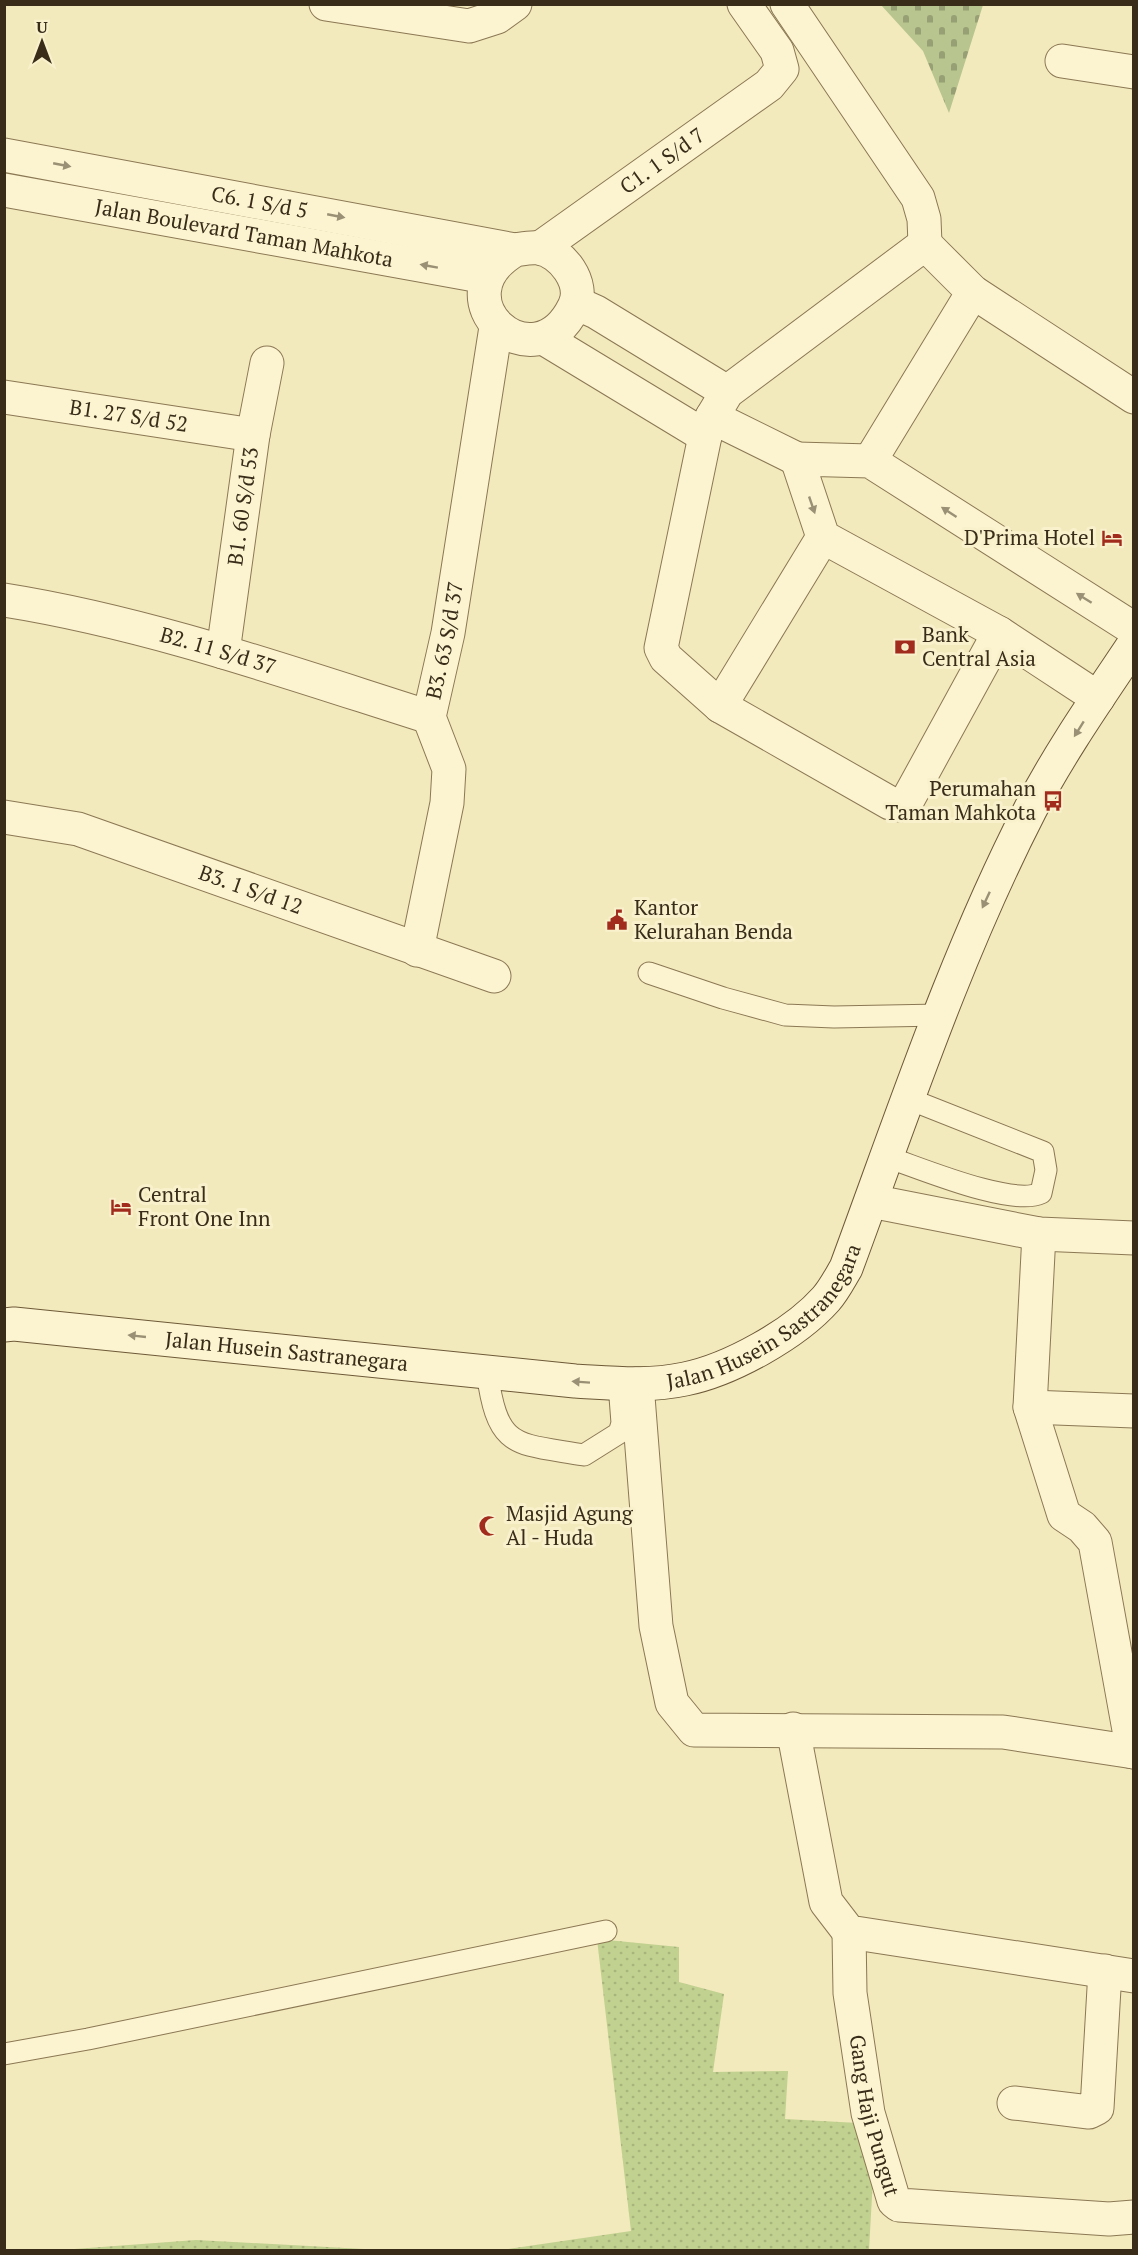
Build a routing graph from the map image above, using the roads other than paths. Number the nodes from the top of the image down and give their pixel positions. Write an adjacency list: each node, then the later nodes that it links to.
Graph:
1 (326, 4): 2 (street)
2 (515, 4)
3 (744, 4): 10 (street, C1. 1 S/d 7)
4 (787, 4): 9 (street)
5 (1062, 61): 6 (street)
6 (1134, 72)
7 (4, 154): 10 (street, C6. 1 S/d 5, one-way to 10)
8 (4, 190): 11 (street, Jalan Boulevard Taman Mahkota, one-way to 8)
9 (925, 244): 12 (street); 19 (street)
10 (527, 249): 11 (street); 13 (street)
11 (486, 277): 14 (street)
12 (973, 292): 18 (street); 22 (street)
13 (576, 303): 15 (street); 19 (street)
14 (496, 327): 15 (street); 31 (street, B3. 63 S/d 37)
15 (545, 339): 19 (street)
16 (267, 363): 20 (street, B1. 60 S/d 53)
17 (4, 397): 20 (street, B1. 27 S/d 52)
18 (1134, 397)
19 (715, 415): 21 (street); 30 (street)
20 (253, 435): 28 (street, B1. 60 S/d 53)
21 (797, 459): 22 (street); 23 (street, one-way to 23)
22 (870, 461): 25 (street, one-way to 22)
23 (823, 537): 26 (street); 30 (street)
24 (4, 600): 28 (street, B2. 11 S/d 37)
25 (1134, 630)
26 (999, 633): 29 (street); 30 (street)
27 (1134, 644): 29 (street, Jalan Husein Sastranegara)
28 (223, 652): 31 (street, B2. 11 S/d 37)
29 (1098, 698): 36 (street, Jalan Husein Sastranegara, one-way to 36)
30 (720, 706)
31 (429, 717): 33 (street, B3. 63 S/d 37)
32 (4, 817): 33 (street, B3. 1 S/d 12)
33 (417, 950): 35 (street, B3. 1 S/d 12)
34 (649, 973): 36 (lane)
35 (494, 976)
36 (939, 1015): 37 (street, Jalan Husein Sastranegara)
37 (909, 1099): 38 (street, Jalan Husein Sastranegara); 38 (lane)
38 (887, 1157): 39 (street, Jalan Husein Sastranegara)
39 (871, 1202): 40 (street); 44 (street, Jalan Husein Sastranegara)
40 (1039, 1234): 41 (street); 45 (street)
41 (1134, 1238)
42 (4, 1325): 43 (street, Jalan Husein Sastranegara, one-way to 42)
43 (487, 1372): 44 (street, Jalan Husein Sastranegara, one-way to 43); 44 (lane)
44 (628, 1384): 47 (street)
45 (1030, 1407): 46 (street); 48 (street)
46 (1134, 1411)
47 (793, 1730): 48 (street); 50 (street)
48 (1133, 1752)
49 (606, 1931): 52 (lane)
50 (849, 1932): 51 (street); 54 (street, Gang Haji Pungut)
51 (1119, 1973): 53 (street)
52 (4, 2054)
53 (1014, 2103)
54 (1134, 2217)

